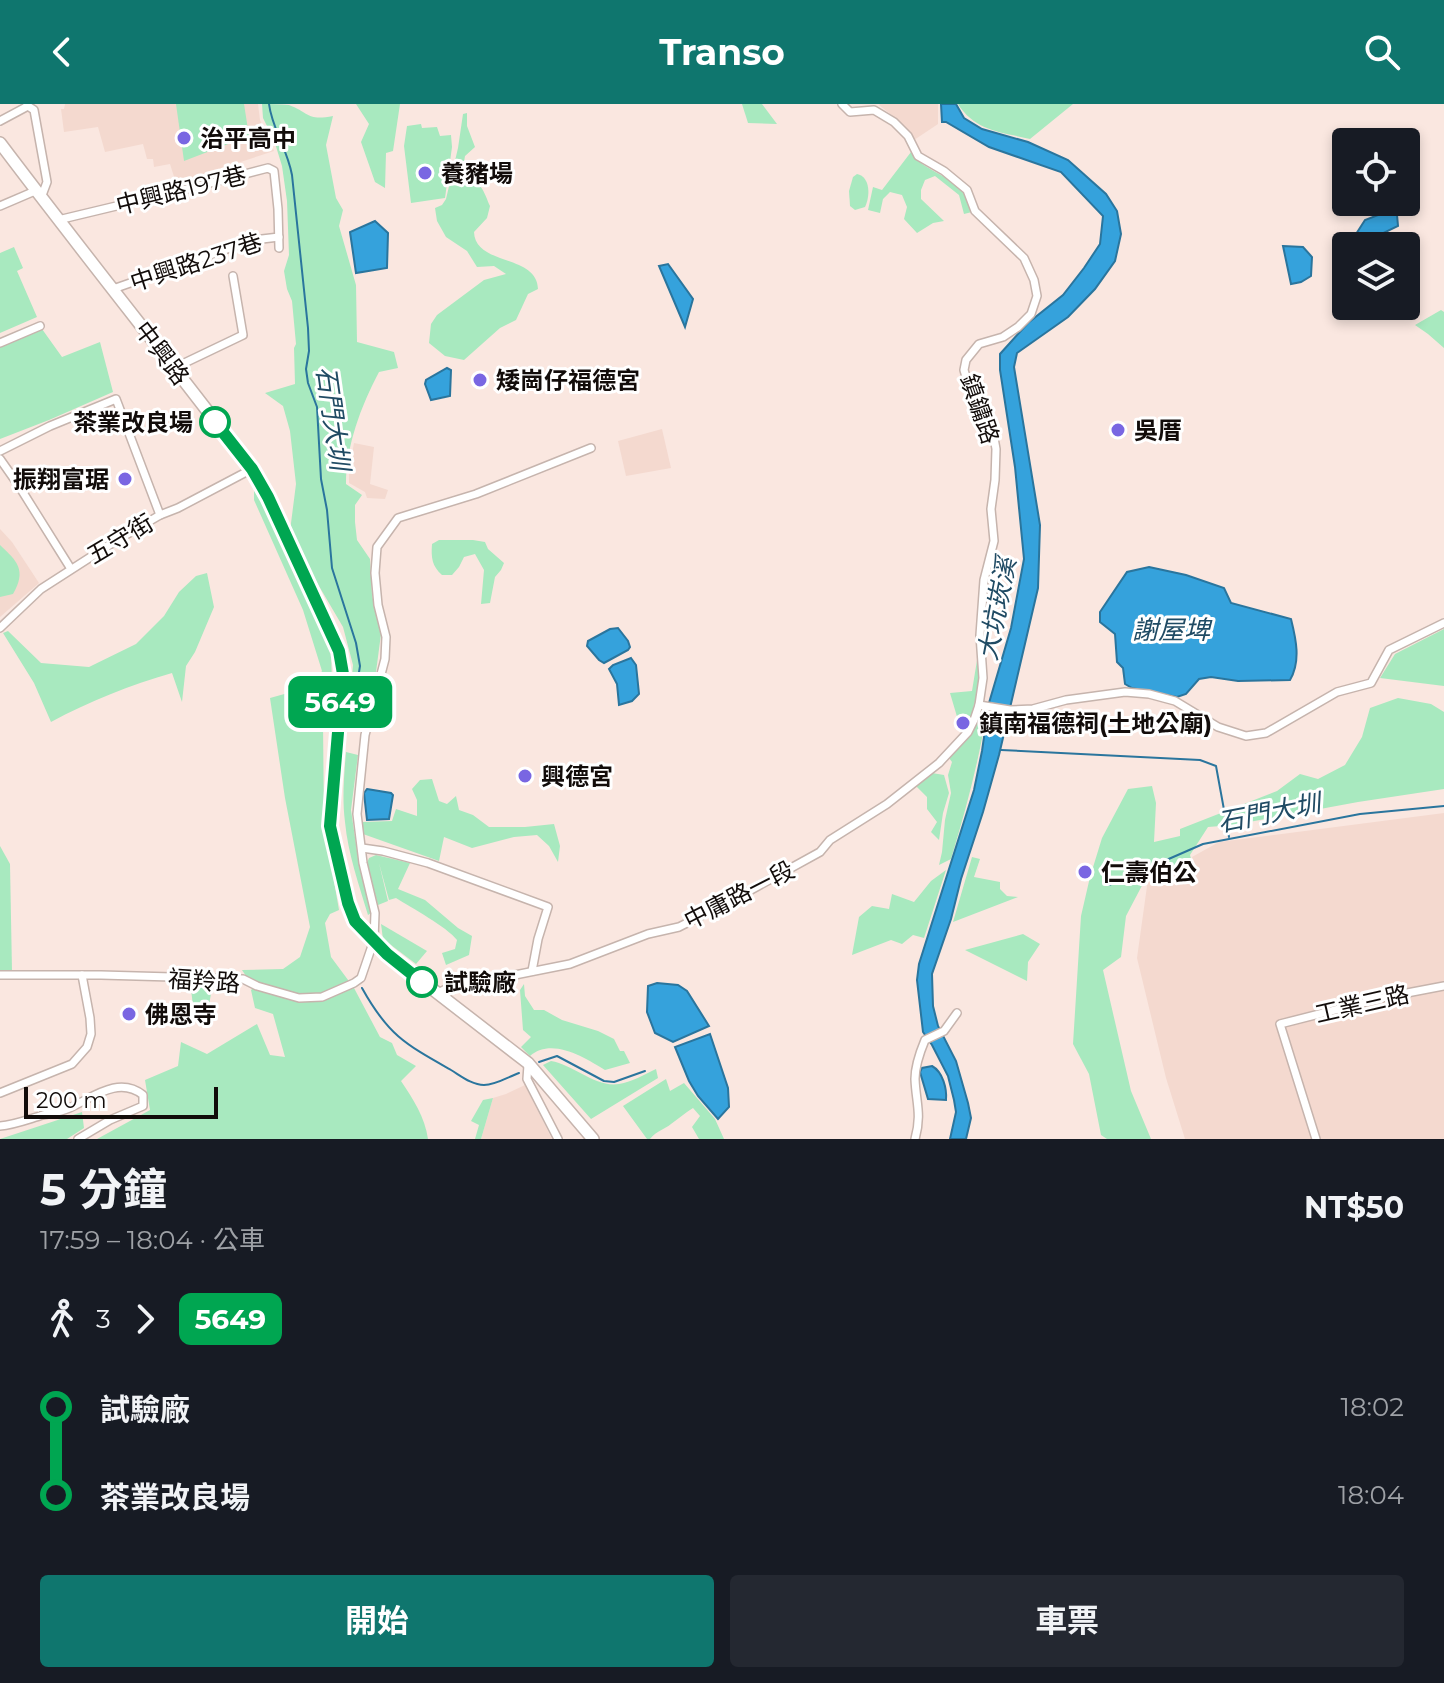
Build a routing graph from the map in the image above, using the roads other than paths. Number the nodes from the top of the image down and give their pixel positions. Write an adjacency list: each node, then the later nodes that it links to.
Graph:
1 (842, 104): 23 (street, 鎮鏞路)
2 (27, 105): 3 (street); 5 (street)
3 (0, 121)
4 (0, 143): 5 (street, 中興路)
5 (38, 195): 6 (street); 7 (street, 中興路)
6 (0, 206)
7 (58, 220): 8 (street, 中興路197巷); 11 (street, 中興路)
8 (279, 237): 9 (street, 中興路197巷); 11 (street, 中興路237巷)
9 (279, 248)
10 (233, 276): 14 (street)
11 (113, 289): 14 (street, 中興路)
12 (40, 326): 13 (street)
13 (0, 343)
14 (174, 368): 18 (street, 中興路)
15 (591, 448): 24 (street)
16 (0, 451): 19 (street)
17 (0, 459): 20 (street)
18 (252, 469): 19 (street, 五守街); 25 (street, 中興路)
19 (160, 515): 20 (street, 五守街)
20 (71, 569): 22 (street, 五守街)
21 (1444, 623): 23 (street)
22 (0, 628)
23 (983, 706): 26 (street, 中庸路一段)
24 (362, 848): 25 (street); 26 (street)
25 (374, 940): 28 (street, 福羚路); 30 (street, 中興路)
26 (532, 971): 30 (street, 中庸路一段)
27 (0, 975): 28 (street, 福羚路)
28 (82, 975): 33 (street)
29 (1444, 986): 39 (street, 工業三路)
30 (438, 993): 32 (street, 中興路)
31 (957, 1013): 38 (street)
32 (528, 1063): 36 (street); 37 (street, 中興路)
33 (0, 1093)
34 (0, 1126): 35 (street)
35 (78, 1139)
36 (558, 1139)
37 (593, 1139)
38 (915, 1139)
39 (1316, 1139)

